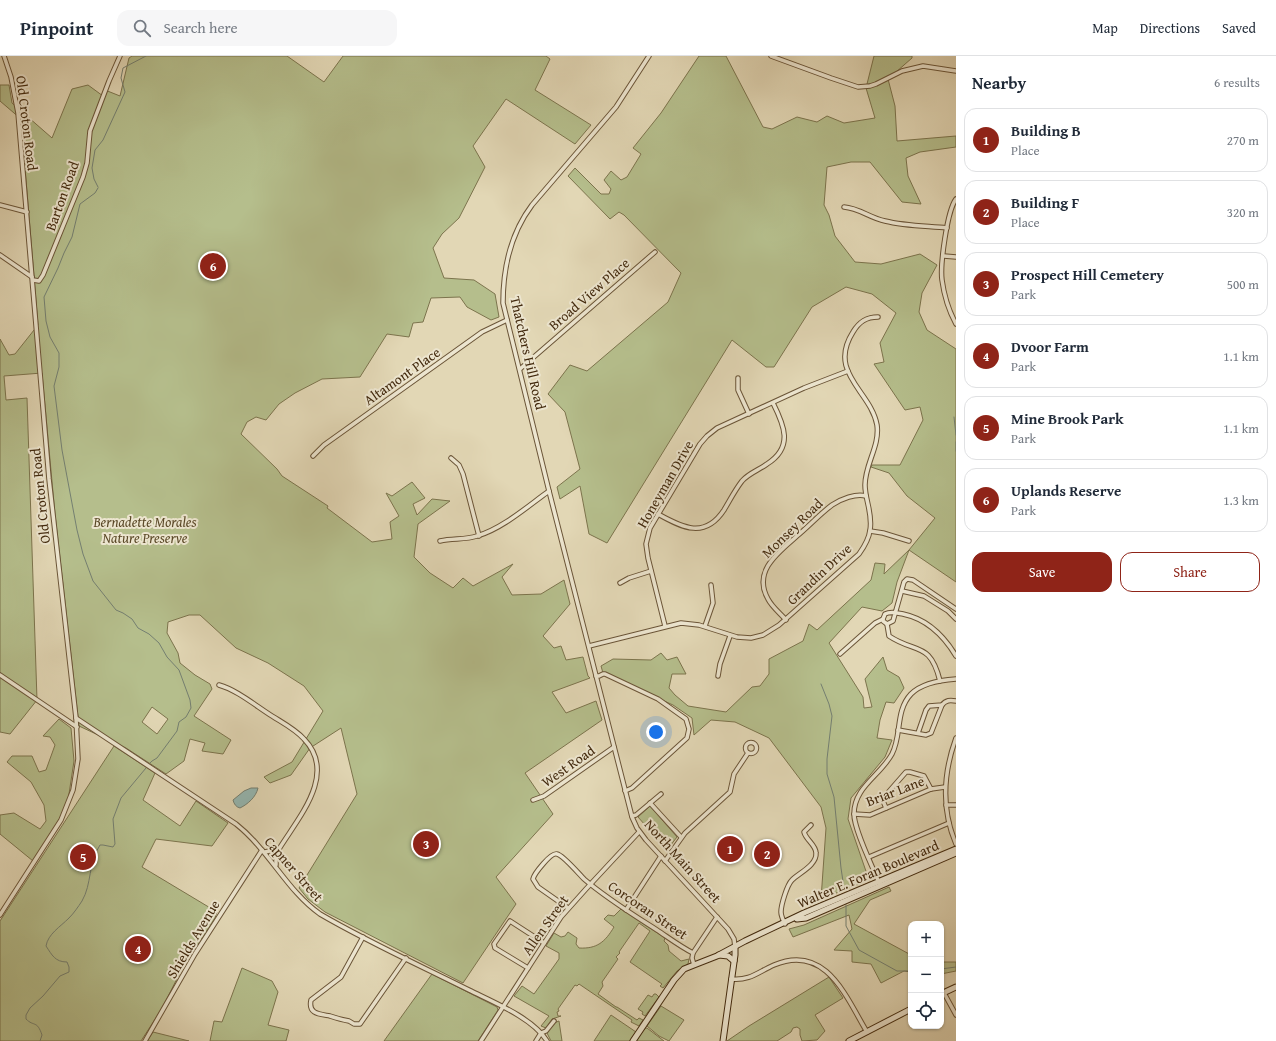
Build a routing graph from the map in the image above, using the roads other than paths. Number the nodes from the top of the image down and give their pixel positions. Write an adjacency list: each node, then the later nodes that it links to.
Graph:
1 (4, 56): 9 (street, Old Croton Road)
2 (120, 56): 15 (street, Barton Road)
3 (649, 56): 17 (street, Thatchers Hill Road)
4 (771, 56): 5 (street)
5 (956, 71)
6 (956, 199): 10 (street)
7 (0, 205): 9 (street)
8 (844, 207): 10 (street)
9 (26, 212): 15 (street, Old Croton Road)
10 (947, 228): 13 (street)
11 (655, 252): 19 (street, Broad View Place)
12 (0, 255): 15 (street)
13 (944, 256): 14 (street); 18 (street)
14 (956, 257)
15 (32, 279): 57 (street, Old Croton Road)
16 (878, 317): 20 (street, Grandin Drive)
17 (507, 320): 19 (street, Thatchers Hill Road); 24 (street, Altamont Place)
18 (956, 324)
19 (520, 369): 26 (street, Thatchers Hill Road)
20 (848, 371): 22 (street, Honeyman Drive); 27 (street, Grandin Drive)
21 (738, 378): 23 (street)
22 (772, 402): 23 (street, Honeyman Drive); 28 (street)
23 (748, 414): 28 (street, Honeyman Drive)
24 (313, 456)
25 (451, 458): 30 (street)
26 (548, 491): 30 (street); 46 (street, Thatchers Hill Road)
27 (866, 496): 29 (street, Grandin Drive); 41 (street, Monsey Road)
28 (658, 514): 33 (street, Honeyman Drive)
29 (870, 531): 32 (street); 41 (street, Grandin Drive)
30 (479, 536): 31 (street)
31 (440, 541)
32 (910, 541)
33 (651, 571): 34 (street); 43 (street, Honeyman Drive)
34 (620, 583)
35 (711, 585): 44 (street)
36 (902, 591): 37 (street); 38 (street); 40 (street)
37 (956, 610)
38 (896, 613): 39 (street); 42 (street); 48 (street)
39 (883, 618): 42 (street); 47 (street)
40 (956, 619)
41 (786, 620): 45 (street, Grandin Drive)
42 (887, 624): 53 (street)
43 (665, 626): 44 (street, Grandin Drive); 46 (street, Grandin Drive)
44 (705, 626): 45 (street, Grandin Drive)
45 (730, 636): 51 (street)
46 (589, 646): 50 (street, North Main Street)
47 (840, 654)
48 (956, 655)
49 (0, 675): 58 (street)
50 (596, 676): 62 (street, North Main Street); 66 (street)
51 (718, 676)
52 (956, 678): 53 (street)
53 (940, 681): 59 (street)
54 (219, 685): 80 (street)
55 (956, 701): 56 (street)
56 (942, 705): 60 (street); 60 (street)
57 (76, 718): 58 (street, Old Croton Road); 82 (street, Capner Street)
58 (77, 727): 92 (street, Old Croton Road)
59 (898, 730): 60 (street); 73 (street)
60 (918, 733)
61 (956, 738): 64 (street)
62 (614, 746): 66 (street, North Main Street); 68 (street, West Road)
63 (748, 753): 78 (street)
64 (945, 786): 65 (street, Briar Lane); 70 (street)
65 (931, 789): 72 (street, Briar Lane); 72 (street)
66 (625, 792): 74 (street, North Main Street)
67 (661, 794): 69 (street)
68 (533, 800)
69 (650, 803): 74 (street); 78 (street)
70 (946, 805): 71 (street); 75 (street)
71 (956, 805)
72 (886, 808): 73 (street, Briar Lane)
73 (854, 814): 85 (street)
74 (632, 816): 77 (street, North Main Street)
75 (949, 823): 79 (street); 85 (street)
76 (811, 825): 94 (street)
77 (639, 832): 84 (street, North Main Street); 89 (street, Allen Street)
78 (681, 837): 86 (street)
79 (956, 844)
80 (279, 849): 82 (street); 87 (street)
81 (956, 849): 88 (street, Walter E. Foran Boulevard)
82 (264, 851): 87 (street, Capner Street); 114 (street, Shields Avenue)
83 (956, 853): 88 (street, Walter E. Foran Boulevard)
84 (661, 856): 86 (street, North Main Street); 91 (street)
85 (869, 857): 88 (street)
86 (665, 861): 93 (street, North Main Street)
87 (276, 866): 95 (street, Capner Street)
88 (880, 883): 94 (street, Walter E. Foran Boulevard)
89 (590, 884): 90 (street, Allen Street); 90 (street, Corcoran Street); 91 (street, Corcoran Street)
90 (568, 908): 96 (street, Allen Street)
91 (626, 910): 98 (street, Corcoran Street)
92 (0, 915)
93 (718, 917): 97 (street, North Main Street); 98 (street)
94 (785, 924): 97 (street, Walter E. Foran Boulevard)
95 (363, 936): 100 (street, Capner Street); 100 (street)
96 (544, 943): 103 (street, Allen Street); 103 (street)
97 (735, 947): 99 (street, Walter E. Foran Boulevard); 101 (street, North Main Street)
98 (693, 953): 102 (street)
99 (719, 955): 101 (street); 102 (street, Walter E. Foran Boulevard)
100 (406, 958): 108 (street, Capner Street)
101 (734, 961): 104 (street, North Main Street)
102 (694, 964): 118 (street, Walter E. Foran Boulevard)
103 (528, 968): 108 (street, Allen Street)
104 (731, 979): 112 (street); 119 (street, North Main Street)
105 (956, 987): 106 (street)
106 (944, 992)
107 (944, 996): 110 (street)
108 (503, 1007): 113 (street, Capner Street); 115 (street, Allen Street)
109 (908, 1011): 112 (street)
110 (956, 1015)
111 (554, 1021): 113 (street)
112 (867, 1032): 120 (street)
113 (542, 1033): 116 (street); 117 (street, Capner Street)
114 (145, 1041)
115 (481, 1041)
116 (536, 1041)
117 (548, 1041)
118 (633, 1041)
119 (723, 1041)
120 (849, 1041)

